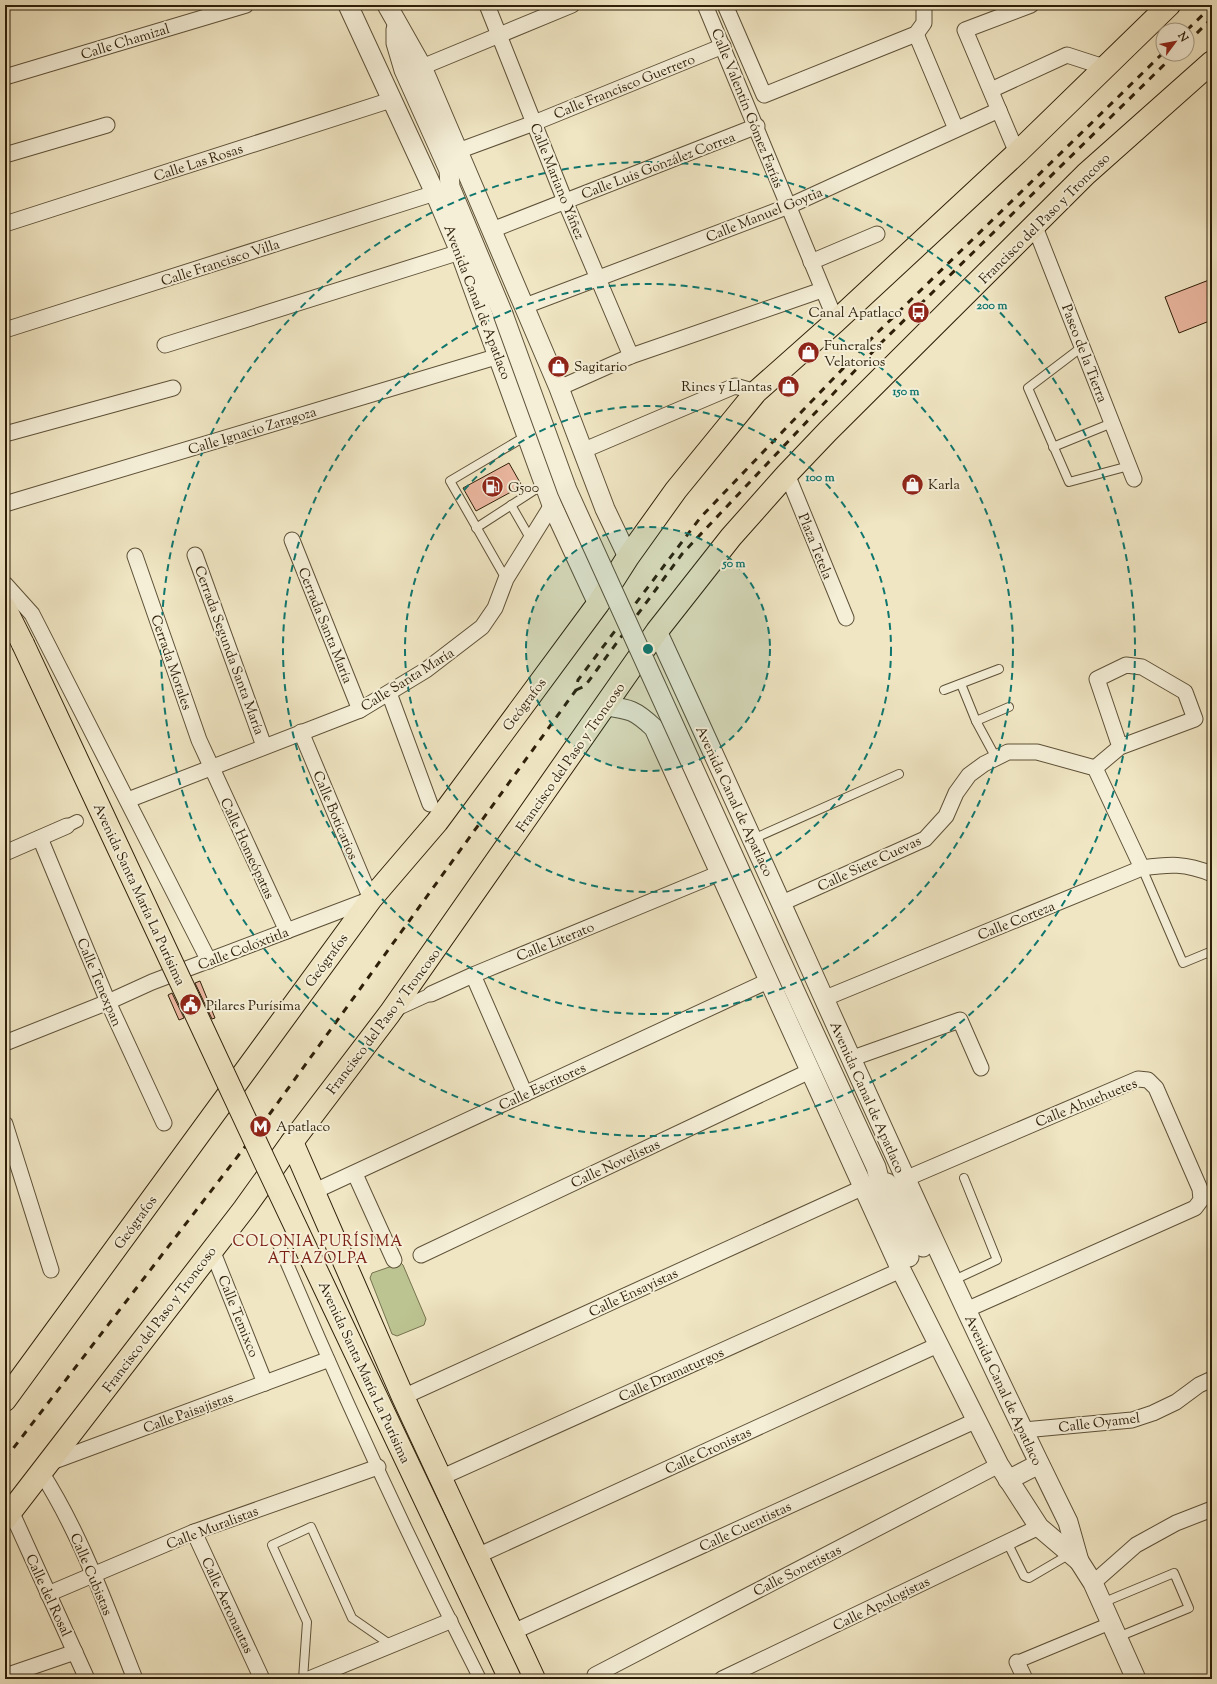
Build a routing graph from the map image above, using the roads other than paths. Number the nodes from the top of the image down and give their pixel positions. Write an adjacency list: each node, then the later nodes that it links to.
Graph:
1 (246, 5): 18 (street, Calle Chamizal)
2 (348, 5): 14 (street, Avenida Canal de Apatlaco)
3 (487, 5): 12 (street, Calle Mariano Yáñez)
4 (572, 5): 12 (street)
5 (706, 5): 13 (street, Calle Valentín Gómez Farías)
6 (725, 5): 11 (street, Calle Valentín Gómez Farías)
7 (1031, 5): 19 (street)
8 (1169, 5): 17 (main road)
9 (924, 7): 11 (street)
10 (392, 13): 16 (street); 29 (street)
11 (916, 34): 25 (street)
12 (500, 35): 16 (street); 22 (street, Calle Mariano Yáñez)
13 (723, 46): 22 (street, Calle Francisco Guerrero); 24 (street, Calle Valentín Gómez Farías)
14 (368, 48): 20 (street, Avenida Canal de Apatlaco); 29 (street)
15 (1212, 62): 33 (main road, Francisco del Paso y Troncoso)
16 (422, 67): 26 (street)
17 (1104, 67): 19 (street); 27 (main road)
18 (5, 78)
19 (991, 90): 21 (street)
20 (391, 100): 29 (street, Avenida Canal de Apatlaco); 32 (street, Calle Las Rosas)
21 (998, 110): 25 (street, Calle Manuel Goytia); 27 (street)
22 (534, 123): 26 (street, Calle Francisco Guerrero); 30 (street, Calle Mariano Yáñez)
23 (107, 125): 28 (street)
24 (757, 126): 30 (street, Calle Luis González Correa); 31 (street, Calle Valentín Gómez Farías)
25 (956, 129): 31 (street, Calle Manuel Goytia)
26 (458, 151): 34 (street)
27 (1017, 154): 41 (main road)
28 (5, 155)
29 (443, 190): 36 (street, Avenida Canal de Apatlaco); 42 (street, Calle Francisco Villa); 119 (street, bridge)
30 (565, 201): 34 (street, Calle Luis González Correa); 38 (street, Calle Mariano Yáñez)
31 (789, 206): 37 (street, Calle Valentín Gómez Farías); 38 (street, Calle Manuel Goytia)
32 (5, 224)
33 (1035, 227): 44 (street, Paseo de la Tierra); 56 (main road, Francisco del Paso y Troncoso)
34 (492, 230): 40 (street)
35 (877, 234): 37 (street)
36 (460, 252): 43 (street); 45 (street, Avenida Canal de Apatlaco)
37 (811, 262): 39 (street, Calle Valentín Gómez Farías)
38 (598, 279): 40 (street, Calle Manuel Goytia); 46 (street, Calle Mariano Yáñez)
39 (822, 290): 41 (street, Calle Valentín Gómez Farías); 46 (street)
40 (524, 306): 48 (street)
41 (836, 321): 49 (main road)
42 (5, 330)
43 (165, 345)
44 (1082, 347): 50 (street, Paseo de la Tierra); 53 (lane)
45 (499, 356): 52 (street, Avenida Canal de Apatlaco); 58 (street, Calle Ignacio Zaragoza)
46 (631, 356): 48 (street)
47 (173, 388): 51 (street)
48 (559, 388): 54 (street)
49 (756, 392): 54 (street); 67 (main road)
50 (1112, 423): 53 (lane); 55 (street, Paseo de la Tierra)
51 (5, 434)
52 (527, 435): 57 (street, Avenida Canal de Apatlaco); 62 (lane)
53 (1053, 447): 55 (lane)
54 (582, 451): 60 (street)
55 (1131, 472)
56 (787, 474): 72 (street, Plaza Tetela); 73 (main road, Francisco del Paso y Troncoso)
57 (544, 484): 59 (lane); 61 (street, Avenida Canal de Apatlaco)
58 (5, 504)
59 (511, 505): 62 (lane); 63 (lane)
60 (605, 509): 61 (street); 67 (street)
61 (555, 511): 63 (street, Calle Santa María); 70 (street, Avenida Canal de Apatlaco)
62 (476, 528): 68 (lane)
63 (530, 538): 68 (street, Calle Santa María)
64 (292, 540): 80 (street, Cerrada Santa María)
65 (195, 555): 84 (street, Cerrada Segunda Santa María)
66 (135, 556): 88 (street, Cerrada Morales)
67 (628, 556): 70 (main road)
68 (506, 579): 77 (street, Calle Santa María)
69 (5, 584): 91 (street, Avenida Santa María La Purísima)
70 (598, 604): 100 (main road, Geógrafos)
71 (5, 608): 172 (main road, Avenida Santa María La Purísima, bridge)
72 (846, 618)
73 (657, 632): 78 (main road, Francisco del Paso y Troncoso); 83 (street, Avenida Canal de Apatlaco)
74 (999, 668): 75 (lane)
75 (960, 684): 76 (lane); 81 (lane)
76 (944, 690)
77 (389, 693): 80 (street, Calle Santa María); 92 (street)
78 (605, 706): 87 (street, Avenida Canal de Apatlaco); 110 (main road, Francisco del Paso y Troncoso)
79 (1009, 707): 81 (lane)
80 (360, 710): 82 (street, Calle Santa María)
81 (976, 721): 86 (lane)
82 (302, 732): 84 (street, Calle Santa María); 100 (street, Calle Boticarios)
83 (706, 737): 87 (street); 95 (street, Avenida Canal de Apatlaco)
84 (264, 746): 88 (street, Calle Santa María)
85 (1120, 748): 85 (street); 89 (street)
86 (996, 758): 89 (street, Calle Siete Cuevas); 101 (street, Calle Siete Cuevas)
87 (669, 761): 98 (street, Avenida Canal de Apatlaco)
88 (210, 766): 91 (street, Calle Santa María); 102 (street, Calle Homeópatas)
89 (1095, 768): 97 (street)
90 (899, 774): 95 (lane)
91 (128, 800): 104 (street, Avenida Santa María La Purísima)
92 (430, 804)
93 (72, 824): 94 (street)
94 (40, 838): 96 (street); 109 (street, Calle Tenexpan)
95 (753, 839): 101 (street, Avenida Canal de Apatlaco)
96 (5, 853)
97 (1142, 868): 99 (street, Calle Corteza); 103 (lane); 108 (street, Calle Corteza)
98 (720, 873): 105 (street, Calle Literato); 106 (street, Avenida Canal de Apatlaco)
99 (1212, 874)
100 (371, 899): 102 (street, Calle Coloxtitla); 139 (main road, Geógrafos)
101 (782, 903): 108 (street, Avenida Canal de Apatlaco)
102 (287, 930): 104 (street, Calle Coloxtitla)
103 (1212, 951)
104 (209, 961): 109 (street, Calle Coloxtitla)
105 (473, 975): 107 (street, Calle Literato); 115 (street)
106 (768, 981): 114 (street, Avenida Canal de Apatlaco); 115 (street, Calle Escritores)
107 (431, 994): 110 (street, Calle Literato)
108 (823, 999): 112 (street, Avenida Canal de Apatlaco)
109 (108, 1002): 111 (street, Calle Coloxtitla); 116 (street, Calle Tenexpan)
110 (390, 1013): 118 (main road, Francisco del Paso y Troncoso)
111 (5, 1043)
112 (850, 1060): 113 (street); 122 (street, Avenida Canal de Apatlaco)
113 (981, 1068)
114 (810, 1071): 123 (street, Avenida Canal de Apatlaco); 127 (street, Calle Novelistas)
115 (524, 1094): 120 (street, Calle Escritores)
116 (164, 1123)
117 (5, 1124): 129 (street)
118 (292, 1142): 124 (main road); 126 (main road, Francisco del Paso y Troncoso)
119 (876, 1167): 132 (street); 133 (street)
120 (355, 1174): 124 (street, Calle Escritores); 128 (street)
121 (964, 1178): 131 (lane)
122 (905, 1179): 131 (street, Avenida Canal de Apatlaco); 132 (street, Calle Ahuehuetes)
123 (864, 1187): 130 (street, Avenida Canal de Apatlaco); 138 (street, Calle Ensayistas)
124 (315, 1191): 138 (main road)
125 (278, 1242): 135 (street)
126 (212, 1250): 137 (street, Calle Temixco); 144 (main road, Francisco del Paso y Troncoso)
127 (420, 1255)
128 (394, 1260)
129 (51, 1270)
130 (901, 1270): 133 (street, Avenida Canal de Apatlaco); 146 (street, Calle Dramaturgos)
131 (952, 1281): 132 (street, Avenida Canal de Apatlaco)
132 (964, 1306): 141 (street, Avenida Canal de Apatlaco)
133 (921, 1308): 134 (street, Avenida Canal de Apatlaco)
134 (940, 1344): 140 (street, Avenida Canal de Apatlaco); 152 (street, Calle Cronistas)
135 (327, 1360): 137 (street, Calle Paisajistas); 143 (street)
136 (1212, 1379): 141 (street, Calle Oyamel)
137 (265, 1383): 144 (street, Calle Paisajistas)
138 (403, 1397): 146 (main road)
139 (5, 1400)
140 (977, 1420): 145 (street, Avenida Canal de Apatlaco); 160 (street, Calle Cuentistas)
141 (1024, 1430): 142 (street, Avenida Canal de Apatlaco)
142 (1039, 1464): 145 (street); 153 (street, Avenida Canal de Apatlaco)
143 (378, 1467): 150 (street, Calle Muralistas); 158 (street)
144 (45, 1468): 148 (main road, Francisco del Paso y Troncoso); 154 (street, Calle Cubistas)
145 (1004, 1472): 149 (street, Avenida Canal de Apatlaco); 164 (street, Calle Sonetistas)
146 (440, 1478): 152 (main road)
147 (1212, 1509): 155 (street)
148 (8, 1515): 156 (street, Calle del Rosal)
149 (1039, 1527): 151 (street, Calle Apologistas); 153 (street, Avenida Canal de Apatlaco)
150 (194, 1532): 154 (street, Calle Muralistas); 168 (street, Calle Aeronautas)
151 (1007, 1542): 153 (lane); 174 (street, Calle Apologistas)
152 (477, 1556): 160 (main road)
153 (1075, 1557): 155 (street, Avenida Canal de Apatlaco)
154 (94, 1574): 156 (street, Calle Muralistas); 167 (street, Calle Cubistas)
155 (1093, 1583): 157 (street, Avenida Canal de Apatlaco)
156 (48, 1594): 162 (street, Calle del Rosal)
157 (1102, 1603): 159 (street, Avenida Canal de Apatlaco); 159 (lane)
158 (450, 1621): 161 (street); 171 (street)
159 (1115, 1630): 163 (street); 176 (street, Avenida Canal de Apatlaco)
160 (513, 1632): 173 (main road)
161 (391, 1645): 169 (lane); 170 (street)
162 (75, 1652): 165 (street); 166 (street, Calle del Rosal)
163 (1017, 1662): 175 (street)
164 (595, 1675)
165 (5, 1676)
166 (87, 1679)
167 (135, 1679)
168 (262, 1679)
169 (303, 1679)
170 (309, 1679)
171 (480, 1679)
172 (510, 1679)
173 (534, 1679)
174 (722, 1679)
175 (1024, 1679)
176 (1136, 1679)

